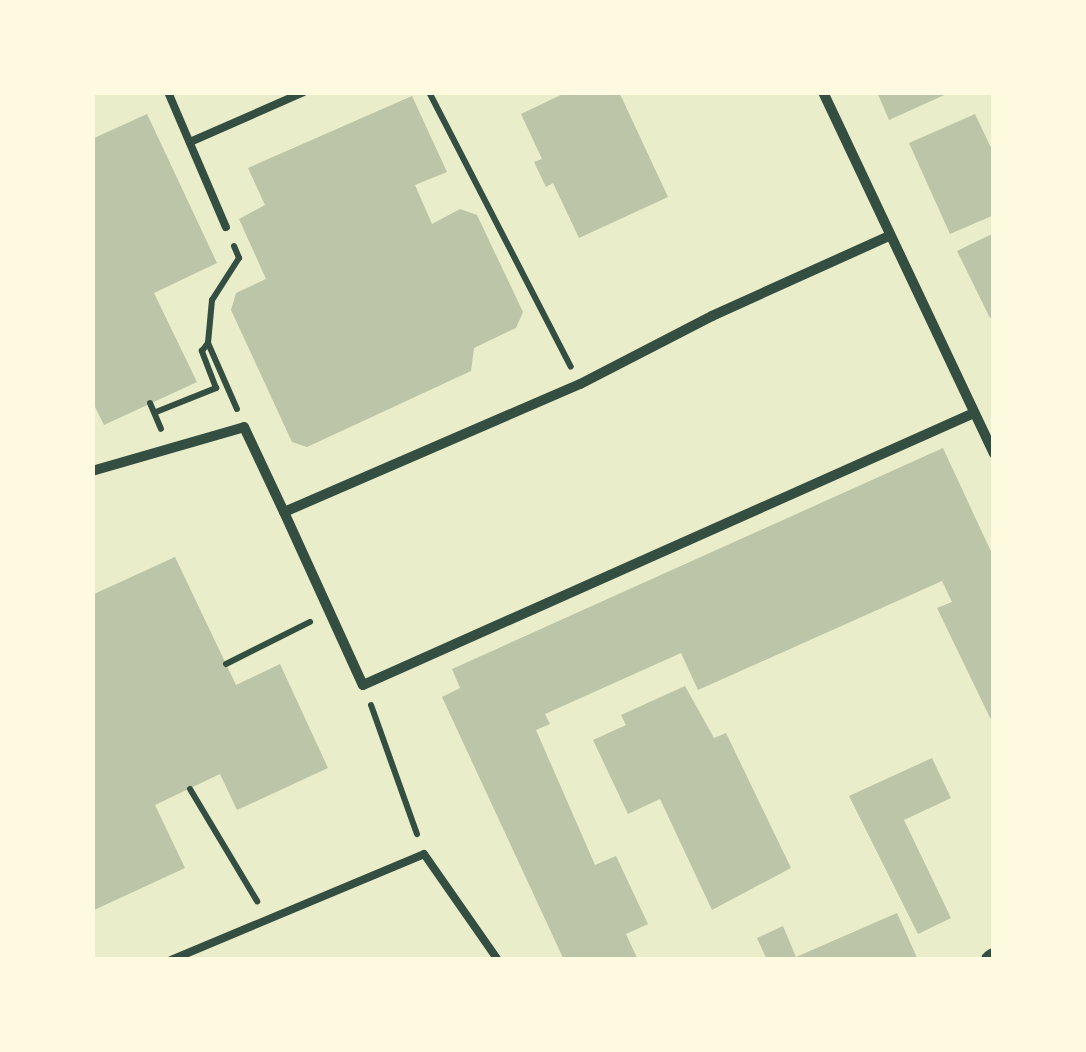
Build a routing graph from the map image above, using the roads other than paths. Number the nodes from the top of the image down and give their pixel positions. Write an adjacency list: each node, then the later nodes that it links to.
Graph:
1 (168, 92): 4 (lane)
2 (304, 92): 4 (lane)
3 (823, 92): 6 (street)
4 (190, 142): 5 (lane)
5 (226, 227)
6 (889, 236): 7 (street); 10 (street)
7 (974, 413): 8 (street); 10 (street)
8 (994, 454)
9 (92, 470): 10 (street)
10 (284, 512)
11 (172, 960): 12 (lane)
12 (498, 960)

